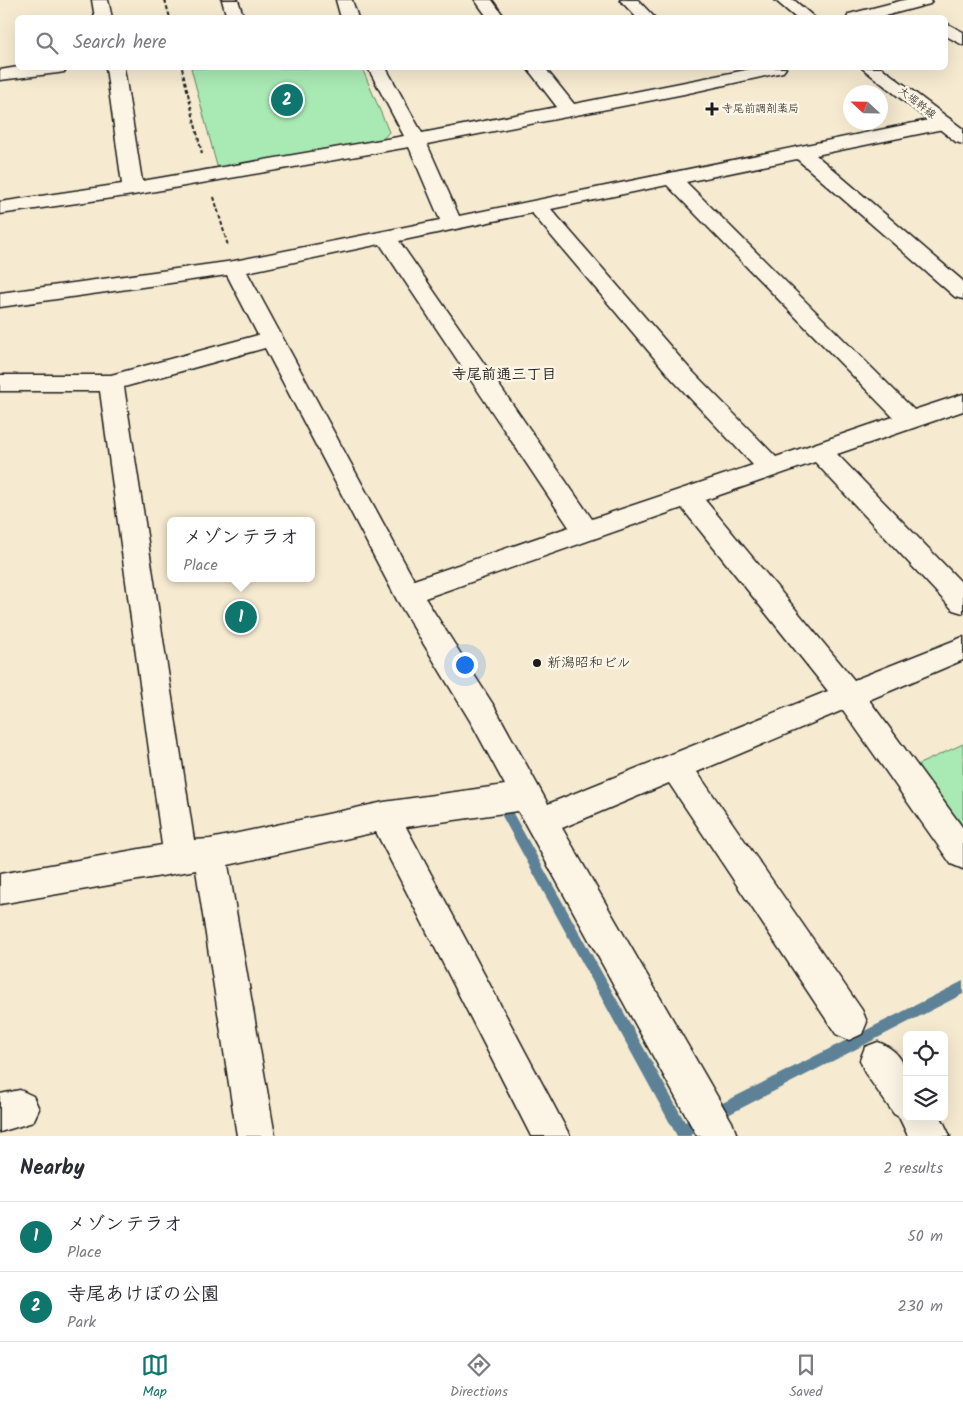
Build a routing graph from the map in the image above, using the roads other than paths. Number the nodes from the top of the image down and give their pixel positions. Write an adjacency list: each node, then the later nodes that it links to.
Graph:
1 (100, 0): 8 (street)
2 (230, 0): 9 (street)
3 (344, 0): 10 (street)
4 (483, 0): 11 (street)
5 (628, 0): 12 (street)
6 (783, 0): 13 (street)
7 (917, 2): 14 (street); 15 (street)
8 (103, 15)
9 (235, 15)
10 (349, 15)
11 (495, 15)
12 (645, 15)
13 (803, 15)
14 (867, 15)
15 (927, 15)
16 (948, 29): 17 (street)
17 (963, 40)
18 (41, 70): 25 (street)
19 (115, 70): 33 (street)
20 (378, 70): 30 (street)
21 (538, 70): 27 (street)
22 (706, 70): 26 (street)
23 (769, 70): 26 (street)
24 (874, 70): 28 (street, 大堀幹線)
25 (0, 75)
26 (720, 82): 27 (street)
27 (570, 110): 30 (street)
28 (943, 123): 29 (street, 大堀幹線); 31 (street)
29 (963, 138)
30 (416, 140): 33 (street); 36 (street)
31 (802, 153): 32 (street); 39 (street)
32 (672, 179): 34 (street); 45 (street)
33 (133, 189): 35 (street)
34 (538, 207): 36 (street); 47 (street)
35 (0, 208)
36 (452, 223): 37 (street)
37 (385, 236): 38 (street); 49 (street)
38 (234, 268): 40 (street); 41 (street)
39 (963, 292)
40 (0, 300)
41 (272, 340): 42 (street); 50 (street)
42 (111, 382): 43 (street); 58 (street)
43 (0, 383)
44 (958, 410): 45 (street)
45 (910, 420): 46 (street)
46 (819, 451): 47 (street); 51 (street)
47 (772, 468): 48 (street)
48 (687, 497): 49 (street); 53 (street)
49 (586, 531): 50 (street)
50 (407, 593): 55 (street)
51 (963, 602)
52 (963, 648): 53 (street)
53 (849, 695): 54 (street); 57 (street)
54 (674, 766): 55 (street); 60 (street)
55 (534, 809): 56 (street); 66 (street)
56 (384, 816): 58 (street); 65 (street)
57 (963, 854)
58 (195, 855): 59 (street); 64 (street)
59 (0, 888)
60 (849, 1022)
61 (878, 1060): 62 (street)
62 (903, 1095)
63 (921, 1121): 67 (street)
64 (256, 1136)
65 (551, 1136)
66 (718, 1136)
67 (931, 1136)

